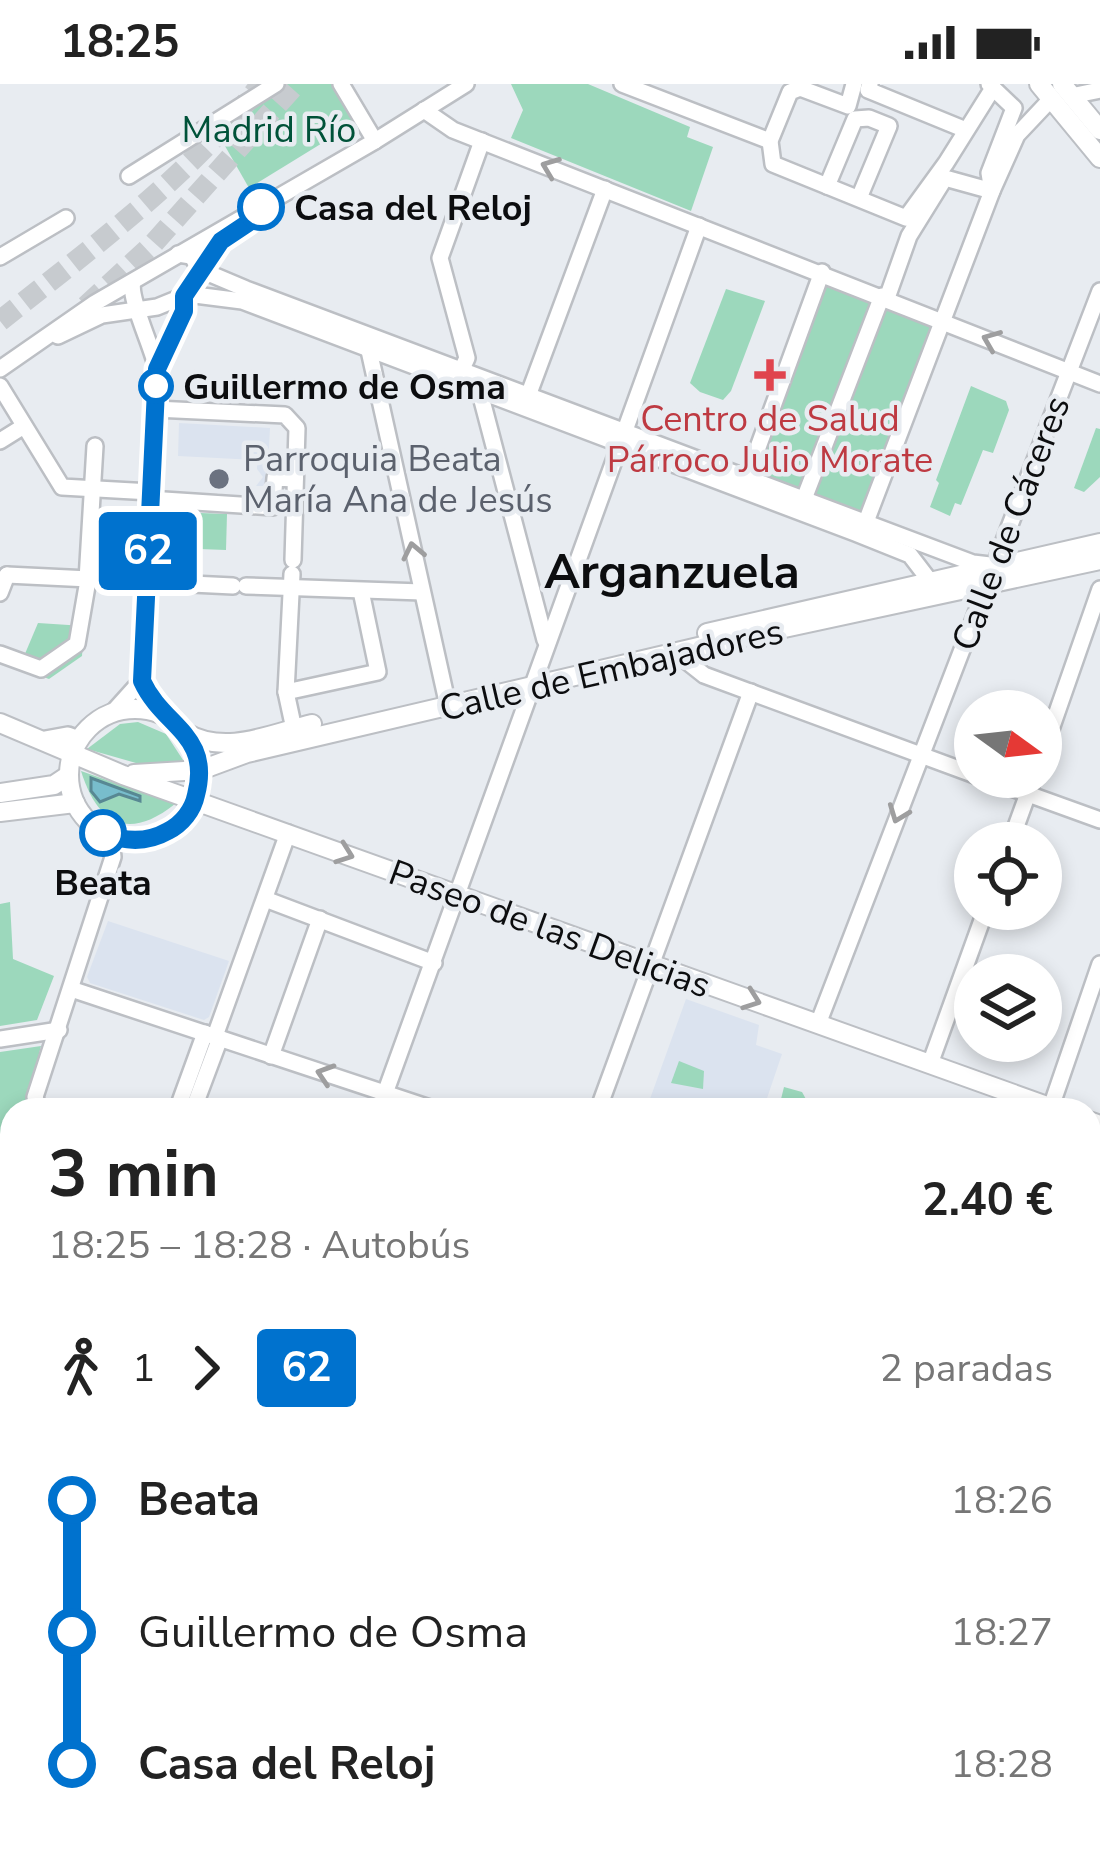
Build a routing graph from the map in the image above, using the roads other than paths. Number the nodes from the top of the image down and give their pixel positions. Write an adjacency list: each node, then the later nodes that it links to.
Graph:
1 (276, 84): 18 (street)
2 (341, 84): 14 (street)
3 (466, 84): 11 (street)
4 (622, 84): 16 (street)
5 (854, 84): 10 (street)
6 (870, 84): 12 (street)
7 (991, 86): 21 (street); 22 (street)
8 (1100, 90): 9 (street)
9 (1056, 91): 13 (main road); 17 (main road); 21 (street)
10 (848, 106): 16 (street); 19 (street)
11 (424, 110): 14 (street); 15 (street)
12 (962, 128)
13 (1100, 130)
14 (375, 141): 23 (street)
15 (482, 141): 20 (street, one-way to 15); 41 (street)
16 (770, 141): 19 (street)
17 (1100, 158)
18 (129, 176)
19 (822, 185): 22 (street); 22 (street)
20 (605, 189): 25 (street); 46 (street)
21 (992, 191): 33 (street); 35 (street)
22 (859, 198)
23 (257, 209): 26 (street); 28 (street)
24 (66, 218): 27 (street)
25 (699, 226): 29 (street); 49 (street)
26 (178, 254): 28 (street); 30 (street)
27 (0, 257)
28 (201, 270): 32 (street); 36 (street)
29 (822, 272): 33 (street); 53 (street)
30 (134, 282): 34 (street); 37 (street)
31 (1100, 291): 42 (street, Calle de Cáceres)
32 (185, 295): 34 (street); 38 (street); 40 (street)
33 (884, 297): 35 (street); 56 (street)
34 (138, 309): 37 (street); 40 (street)
35 (942, 321): 42 (street, one-way to 35); 59 (street)
36 (357, 332): 38 (street); 41 (street)
37 (45, 341): 39 (street)
38 (369, 348): 45 (street); 71 (street, one-way to 38)
39 (0, 369)
40 (157, 369): 47 (street)
41 (461, 370): 46 (street)
42 (1069, 371): 43 (street); 62 (street, Calle de Cáceres)
43 (1100, 384)
44 (0, 386): 48 (street)
45 (479, 389): 46 (street); 74 (street)
46 (520, 399): 49 (street)
47 (155, 410): 52 (street); 55 (street)
48 (24, 426): 50 (street); 54 (street)
49 (622, 438): 53 (street); 74 (street)
50 (0, 441)
51 (95, 446): 54 (street)
52 (295, 479): 57 (street); 58 (street)
53 (746, 485): 56 (street); 59 (street)
54 (93, 488): 55 (street); 65 (street)
55 (157, 496): 57 (street); 66 (street)
56 (804, 499): 59 (street)
57 (270, 504): 58 (street)
58 (295, 508): 64 (street)
59 (861, 528): 62 (street); 67 (street)
60 (1100, 543): 62 (main road, Calle de Embajadores)
61 (1100, 560): 68 (main road, Calle de Embajadores)
62 (993, 566): 67 (main road, Calle de Embajadores); 68 (street, Calle de Cáceres)
63 (3, 569): 65 (street); 73 (street)
64 (292, 574): 66 (street); 70 (street); 79 (street)
65 (87, 583): 66 (street); 76 (street)
66 (146, 584): 78 (street)
67 (931, 584): 72 (street); 77 (main road, Calle de Embajadores)
68 (984, 587): 72 (main road, Calle de Embajadores); 88 (street, Calle de Cáceres)
69 (1100, 589): 81 (street)
70 (361, 591): 71 (street); 79 (street)
71 (422, 592): 82 (street)
72 (957, 592): 75 (main road, Calle de Embajadores)
73 (0, 593)
74 (546, 643): 77 (street)
75 (675, 652): 77 (main road, Calle de Embajadores); 80 (street)
76 (0, 654)
77 (533, 680): 82 (main road, Calle de Embajadores); 101 (street)
78 (142, 681): 83 (street); 84 (street)
79 (286, 692): 86 (street)
80 (751, 692): 88 (street); 106 (street)
81 (1062, 698)
82 (447, 699): 86 (main road, Calle de Embajadores); 91 (main road, Calle de Embajadores)
83 (114, 712): 84 (main road); 89 (main road)
84 (165, 716): 87 (main road)
85 (0, 723): 89 (main road, Paseo de las Delicias)
86 (294, 729): 87 (main road, Calle de Embajadores)
87 (186, 733): 91 (main road)
88 (921, 755): 90 (street); 109 (street, Calle de Cáceres, one-way to 109)
89 (73, 756): 92 (main road, Paseo de las Delicias); 93 (main road); 96 (main road)
90 (954, 767)
91 (201, 770): 92 (main road, Calle de Embajadores); 95 (main road)
92 (123, 775): 95 (main road, Paseo de las Delicias)
93 (0, 794)
94 (1039, 798): 98 (street)
95 (196, 800): 99 (main road, Paseo de las Delicias); 100 (main road)
96 (75, 803): 97 (main road); 100 (main road)
97 (0, 812)
98 (1100, 820)
99 (288, 833): 101 (main road, Paseo de las Delicias, one-way to 101); 102 (street)
100 (120, 838): 108 (street)
101 (458, 894): 105 (street); 106 (main road, Paseo de las Delicias)
102 (265, 898): 103 (street); 111 (street)
103 (320, 919): 105 (street); 113 (street)
104 (978, 930): 114 (street)
105 (434, 963): 119 (street)
106 (651, 964): 109 (main road, Paseo de las Delicias, one-way to 109); 120 (street)
107 (1100, 964): 122 (street)
108 (71, 989): 110 (street); 111 (street)
109 (818, 1024): 114 (main road, Paseo de las Delicias)
110 (58, 1030): 112 (street); 115 (street)
111 (213, 1035): 113 (street); 116 (street); 117 (street)
112 (0, 1039)
113 (271, 1056): 118 (street, one-way to 113)
114 (930, 1064): 121 (main road, Paseo de las Delicias)
115 (35, 1098)
116 (183, 1098)
117 (196, 1098)
118 (372, 1098)
119 (383, 1098)
120 (602, 1098)
121 (1024, 1098)
122 (1058, 1098)

